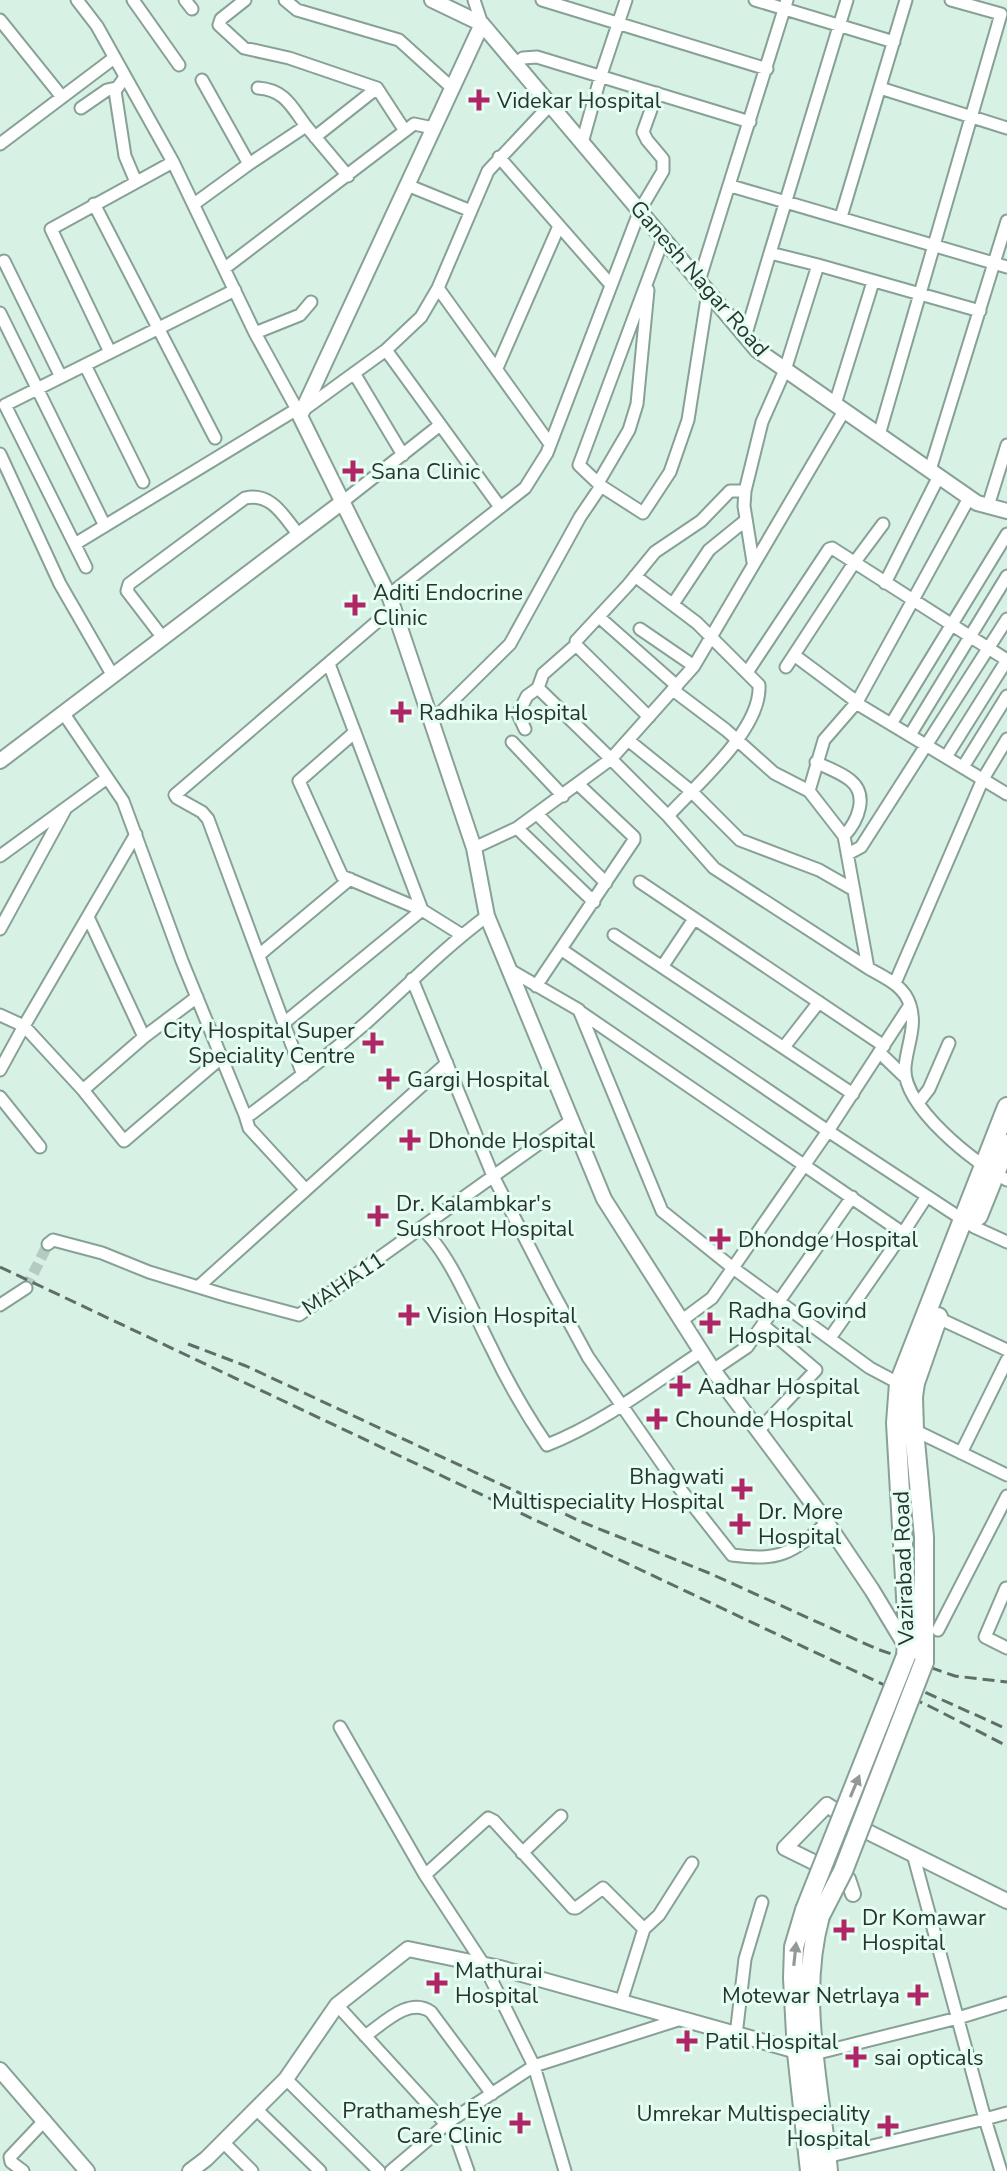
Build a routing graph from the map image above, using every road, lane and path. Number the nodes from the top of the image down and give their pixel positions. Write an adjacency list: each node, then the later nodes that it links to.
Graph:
1 (77, 0): 21 (street)
2 (133, 0): 23 (street)
3 (245, 0): 31 (street)
4 (285, 0): 28 (street)
5 (432, 0): 18 (street, Ganesh Nagar Road)
6 (542, 0): 17 (street)
7 (626, 0): 17 (street)
8 (755, 0): 14 (street)
9 (847, 0): 19 (street)
10 (906, 0): 20 (street)
11 (951, 0): 15 (street)
12 (1006, 0): 15 (street)
13 (476, 1): 18 (street)
14 (786, 5): 19 (street); 24 (street)
15 (1004, 15): 37 (street)
16 (0, 20): 34 (street)
17 (619, 23): 24 (street); 25 (street)
18 (482, 24): 22 (street, Ganesh Nagar Road); 28 (street)
19 (839, 26): 20 (street); 53 (street)
20 (894, 42): 32 (street)
21 (114, 58): 26 (street); 34 (street)
22 (515, 64): 25 (street); 35 (street, Ganesh Nagar Road)
23 (179, 65)
24 (767, 69): 38 (street)
25 (601, 75): 33 (street); 44 (street)
26 (125, 77): 29 (street); 47 (street)
27 (202, 80): 48 (street)
28 (451, 87): 40 (street)
29 (116, 88): 36 (street); 50 (street)
30 (258, 88): 39 (street)
31 (377, 88): 42 (street); 43 (street)
32 (880, 88): 37 (street); 58 (street)
33 (657, 93): 38 (street); 56 (street)
34 (62, 97): 45 (street)
35 (550, 105): 44 (street, Ganesh Nagar Road); 46 (street)
36 (81, 108)
37 (972, 116): 41 (street); 62 (street)
38 (750, 122): 52 (street)
39 (306, 126): 43 (street); 48 (street)
40 (433, 128): 42 (street); 51 (street)
41 (1007, 128)
42 (405, 131): 49 (street)
43 (315, 137): 49 (street)
44 (582, 143): 56 (street, Ganesh Nagar Road)
45 (0, 144)
46 (499, 157): 57 (street); 60 (street)
47 (173, 162): 50 (street); 55 (street)
48 (249, 164): 55 (street)
49 (348, 176): 67 (street)
50 (136, 182): 54 (street)
51 (407, 185): 57 (street); 91 (street)
52 (731, 186): 53 (street); 71 (street)
53 (786, 201): 58 (street); 63 (street)
54 (94, 204): 78 (street); 82 (street)
55 (194, 204): 67 (street)
56 (640, 210): 61 (street, Ganesh Nagar Road); 70 (street)
57 (471, 211): 72 (street)
58 (841, 217): 62 (street)
59 (1007, 221): 66 (street)
60 (559, 226): 70 (street); 84 (street)
61 (663, 239): 68 (street); 71 (street, Ganesh Nagar Road)
62 (935, 246): 66 (street); 74 (street)
63 (770, 253): 65 (street); 80 (street)
64 (4, 261): 87 (street)
65 (818, 265): 69 (street); 85 (street)
66 (1001, 266): 76 (street)
67 (225, 268): 73 (street)
68 (649, 277): 101 (street); 101 (street)
69 (873, 282): 74 (street); 90 (street)
70 (611, 285): 95 (street)
71 (703, 287): 80 (street, Ganesh Nagar Road); 101 (street)
72 (438, 288): 81 (street); 84 (street)
73 (235, 290): 78 (street); 79 (street)
74 (920, 294): 76 (street); 93 (street)
75 (311, 302): 79 (street)
76 (980, 311): 99 (street)
77 (0, 313): 88 (street)
78 (159, 327): 82 (street); 94 (street)
79 (255, 333): 91 (street)
80 (745, 337): 85 (street, Ganesh Nagar Road)
81 (386, 350): 86 (street); 92 (street)
82 (110, 352): 83 (street)
83 (85, 365): 87 (street); 100 (street)
84 (497, 368): 95 (street)
85 (785, 370): 90 (street, Ganesh Nagar Road); 102 (street)
86 (354, 373): 91 (street); 98 (street)
87 (61, 377): 88 (street)
88 (37, 389): 89 (street); 110 (street)
89 (3, 408): 113 (street)
90 (840, 408): 93 (street, Ganesh Nagar Road); 114 (street)
91 (300, 411): 104 (street); 110 (street)
92 (440, 425): 98 (street); 106 (street)
93 (879, 435): 99 (street, Ganesh Nagar Road)
94 (215, 438)
95 (550, 444): 106 (street)
96 (1007, 445): 105 (street)
97 (0, 454): 137 (street)
98 (403, 455): 104 (street)
99 (935, 473): 103 (street, Ganesh Nagar Road); 119 (street)
100 (143, 482)
101 (600, 484): 144 (street)
102 (745, 491): 108 (street); 117 (street)
103 (969, 498): 105 (street, Ganesh Nagar Road); 120 (street)
104 (341, 503): 112 (street); 121 (street)
105 (988, 506): 107 (street, Ganesh Nagar Road)
106 (500, 507): 121 (street)
107 (1007, 511)
108 (746, 520): 114 (street); 122 (street)
109 (883, 524): 115 (street)
110 (105, 526): 113 (street)
111 (1007, 534): 125 (street)
112 (299, 535): 129 (street); 129 (street)
113 (75, 544): 116 (street)
114 (753, 562): 127 (street)
115 (854, 563): 119 (street); 132 (street); 136 (street)
116 (86, 567)
117 (635, 576): 122 (street); 123 (street)
118 (1007, 576): 128 (street)
119 (885, 583): 120 (street)
120 (912, 601): 125 (street); 141 (street)
121 (392, 603): 133 (street); 144 (street)
122 (673, 604): 127 (street)
123 (599, 617): 130 (street); 139 (street)
124 (1007, 619): 131 (street)
125 (951, 626): 128 (street); 145 (street)
126 (640, 629): 134 (street)
127 (712, 637): 134 (street); 136 (street)
128 (970, 637): 131 (street); 148 (street)
129 (163, 638): 137 (street)
130 (576, 645): 138 (street); 143 (street)
131 (989, 650): 153 (street); 154 (street)
132 (794, 655): 135 (street); 141 (street)
133 (329, 664): 147 (street); 188 (street)
134 (694, 666): 139 (street)
135 (786, 667)
136 (748, 671): 151 (street)
137 (113, 676): 142 (street)
138 (538, 688): 146 (street); 155 (street)
139 (675, 688): 143 (street); 151 (street)
140 (1007, 696): 158 (street)
141 (857, 702): 145 (street); 157 (street)
142 (64, 714): 156 (street); 159 (street)
143 (649, 717): 150 (street)
144 (431, 722): 172 (street)
145 (891, 724): 148 (street)
146 (525, 729)
147 (355, 732): 175 (street); 180 (street)
148 (910, 735): 153 (street)
149 (1007, 739): 160 (street)
150 (628, 740): 155 (street); 163 (street)
151 (738, 740): 163 (street); 164 (street)
152 (512, 742): 165 (street)
153 (925, 744): 154 (street); 173 (street)
154 (946, 757): 158 (street)
155 (611, 759): 161 (street); 168 (street)
156 (0, 761)
157 (816, 762): 164 (street); 171 (street)
158 (963, 767): 160 (street)
159 (107, 778): 166 (street); 170 (street)
160 (983, 779): 162 (street); 193 (street)
161 (578, 784): 165 (street); 177 (street)
162 (1005, 790)
163 (691, 791): 168 (street); 178 (street)
164 (809, 791): 171 (street)
165 (563, 796): 167 (street)
166 (66, 808): 174 (street); 184 (street)
167 (537, 814): 169 (street); 177 (street)
168 (668, 816): 190 (street)
169 (517, 828): 172 (street); 179 (street)
170 (136, 834): 182 (street); 195 (street)
171 (844, 836): 173 (street)
172 (474, 848): 181 (street)
173 (848, 854): 178 (street)
174 (0, 855)
175 (350, 879): 180 (street); 188 (street)
176 (640, 882): 183 (street)
177 (606, 883): 179 (street)
178 (854, 890): 190 (street)
179 (594, 902): 187 (street)
180 (422, 910): 185 (street); 200 (street)
181 (487, 916): 185 (street); 191 (street)
182 (88, 917): 201 (street); 202 (street)
183 (694, 919): 189 (street); 196 (street)
184 (0, 929)
185 (462, 935): 192 (street)
186 (614, 935): 189 (street)
187 (562, 950): 194 (street); 218 (street)
188 (259, 955): 200 (street)
189 (662, 967): 204 (street)
190 (868, 968): 193 (street)
191 (510, 970): 194 (street); 217 (street)
192 (412, 979): 207 (street); 209 (street)
193 (895, 983): 197 (street)
194 (536, 986): 198 (street)
195 (197, 997): 202 (street); 206 (street)
196 (819, 1002): 204 (street); 205 (street)
197 (910, 1005): 205 (street); 210 (street)
198 (579, 1010): 221 (street); 232 (street)
199 (0, 1015): 201 (street)
200 (284, 1023): 209 (street)
201 (24, 1026): 208 (street); 211 (street)
202 (144, 1037): 211 (street)
203 (949, 1043): 214 (street)
204 (784, 1047): 212 (street)
205 (882, 1049): 210 (street); 212 (street)
206 (221, 1058): 211 (street); 216 (street)
207 (447, 1063): 223 (street); 224 (street)
208 (0, 1070)
209 (303, 1075): 216 (street)
210 (906, 1078): 214 (street)
211 (83, 1090)
212 (853, 1094): 218 (street)
213 (0, 1097): 220 (street)
214 (919, 1102): 222 (street)
215 (1007, 1107): 222 (main road, Vazirabad Road)
216 (245, 1115): 224 (street)
217 (572, 1120): 223 (street, MAHA11); 238 (street)
218 (828, 1131): 221 (street); 225 (street)
219 (1007, 1144): 222 (main road, Vazirabad Road)
220 (40, 1147)
221 (805, 1165): 226 (street); 232 (street)
222 (995, 1173): 227 (main road, Vazirabad Road)
223 (493, 1176): 228 (street, MAHA11); 246 (street)
224 (306, 1190): 233 (street)
225 (927, 1196): 227 (street); 229 (street)
226 (852, 1197): 229 (street); 235 (street)
227 (969, 1224): 230 (street); 237 (main road, Vazirabad Road); 245 (main road, Vazirabad Road)
228 (421, 1228): 233 (street, MAHA11); 246 (street)
229 (903, 1233): 240 (street)
230 (1007, 1242)
231 (48, 1244): 233 (street, MAHA11)
232 (733, 1268): 235 (street); 238 (street)
233 (198, 1287)
234 (26, 1288): 236 (street)
235 (780, 1302): 239 (street); 240 (street)
236 (0, 1305)
237 (938, 1318): 241 (street); 245 (main road, Vazirabad Road)
238 (681, 1321): 242 (street)
239 (763, 1325): 244 (street); 248 (street)
240 (830, 1338): 245 (street)
241 (1007, 1350)
242 (701, 1352): 244 (street); 246 (street)
243 (1007, 1360): 249 (street)
244 (713, 1370): 248 (street)
245 (906, 1386): 247 (main road, Vazirabad Road)
246 (622, 1405): 252 (street)
247 (905, 1427): 249 (street); 256 (main road, Vazirabad Road)
248 (758, 1431): 252 (street)
249 (961, 1453): 250 (street)
250 (1007, 1475)
251 (1007, 1496): 254 (street)
252 (827, 1523): 256 (street)
253 (1006, 1588): 255 (street)
254 (938, 1630)
255 (1007, 1648)
256 (912, 1655): 275 (main road, Vazirabad Road, bridge)
257 (340, 1727): 262 (street)
258 (561, 1816): 259 (street)
259 (522, 1853): 262 (street); 266 (street)
260 (913, 1854): 263 (street); 264 (street); 271 (street)
261 (692, 1863): 266 (street)
262 (425, 1875): 267 (street)
263 (853, 1894)
264 (1007, 1901)
265 (762, 1902): 273 (street)
266 (644, 1929): 268 (street)
267 (484, 1965): 268 (street); 270 (street); 276 (street)
268 (621, 2002): 272 (street)
269 (1007, 2003): 271 (street)
270 (337, 2005): 274 (street); 278 (street)
271 (958, 2018): 275 (street); 283 (street)
272 (681, 2019): 273 (street); 276 (street)
273 (736, 2035): 275 (street)
274 (365, 2036): 279 (street); 285 (street)
275 (806, 2054): 281 (main road, Vazirabad Road)
276 (534, 2066): 279 (street); 296 (street)
277 (0, 2070): 284 (street)
278 (286, 2079): 280 (street); 293 (street)
279 (492, 2094): 285 (street)
280 (256, 2109): 286 (street); 292 (street)
281 (813, 2111): 287 (main road, Vazirabad Road); 297 (main road, Vazirabad Road)
282 (1007, 2113): 283 (street)
283 (985, 2119): 287 (street); 298 (street)
284 (45, 2120): 288 (street); 289 (street)
285 (445, 2125): 294 (street); 295 (street)
286 (223, 2142): 290 (street); 291 (street)
287 (827, 2164)
288 (14, 2167)
289 (87, 2171)
290 (190, 2171)
291 (252, 2171)
292 (320, 2171)
293 (379, 2171)
294 (391, 2171)
295 (468, 2171)
296 (565, 2171)
297 (810, 2171)
298 (1001, 2171)

